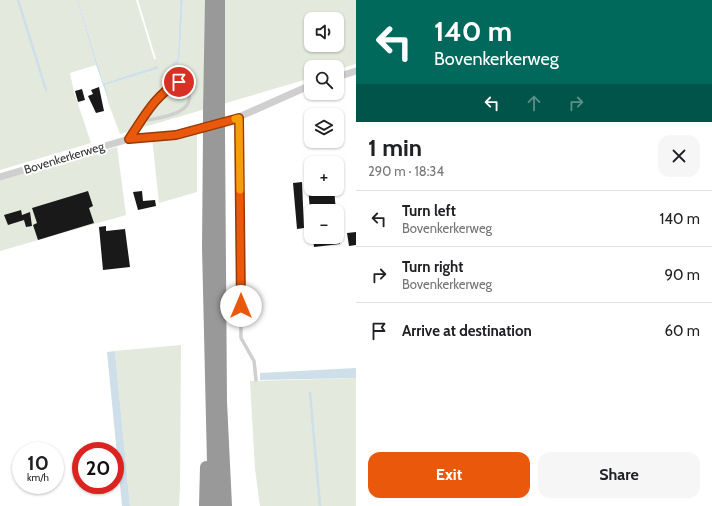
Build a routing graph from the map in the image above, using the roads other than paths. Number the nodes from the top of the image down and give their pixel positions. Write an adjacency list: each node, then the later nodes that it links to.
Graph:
1 (211, 0): 7 (highway)
2 (219, 0): 7 (highway)
3 (356, 71): 4 (street)
4 (344, 75)
5 (179, 82): 9 (street); 9 (lane)
6 (304, 88): 8 (street, Bovenkerkerweg)
7 (214, 112): 13 (highway, bridge)
8 (239, 118): 10 (street, Bovenkerkerweg); 12 (lane)
9 (141, 121): 10 (street)
10 (129, 139): 11 (street, Bovenkerkerweg)
11 (0, 177)
12 (256, 380)
13 (216, 400): 14 (highway); 15 (highway); 16 (highway); 17 (highway)
14 (205, 506)
15 (214, 506)
16 (226, 506)
17 (233, 506)

